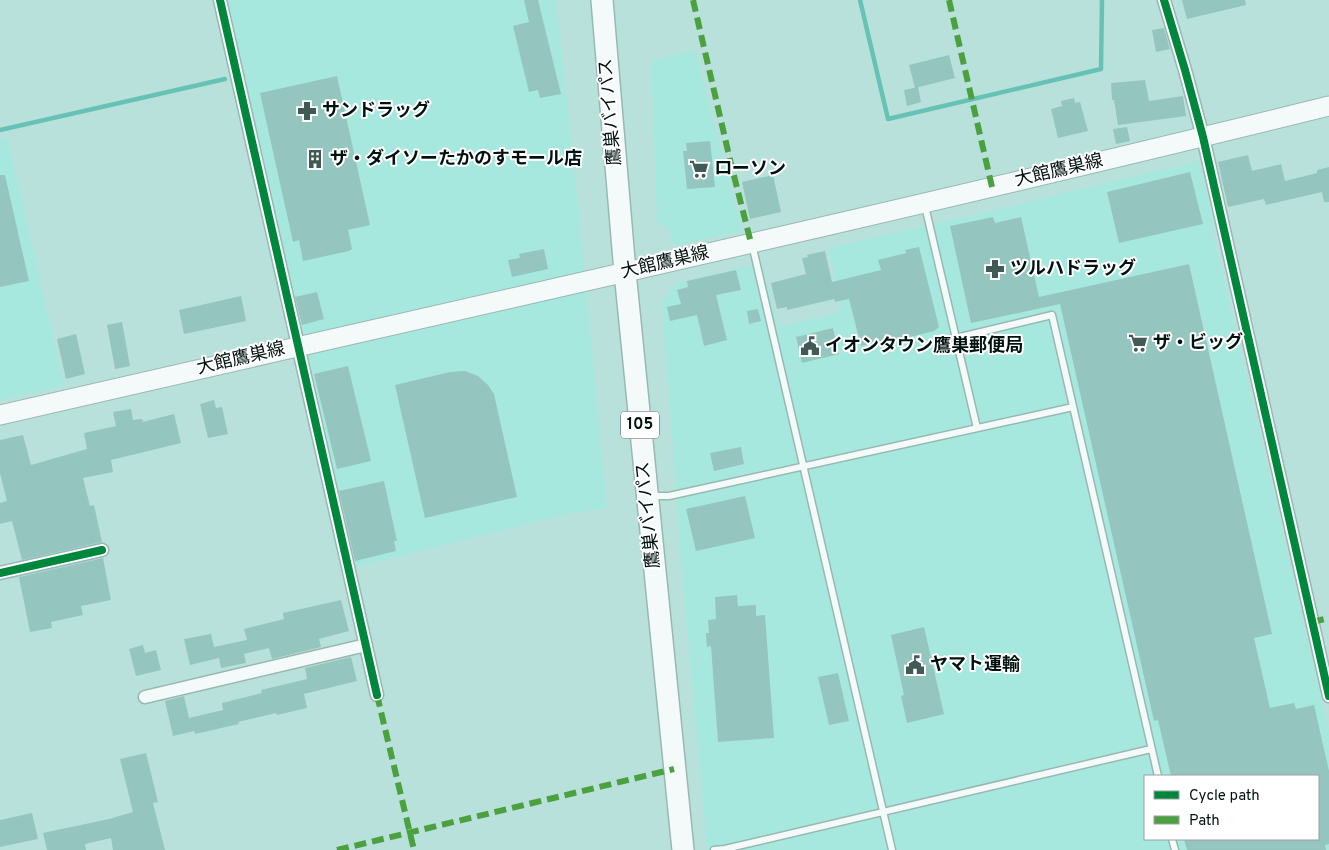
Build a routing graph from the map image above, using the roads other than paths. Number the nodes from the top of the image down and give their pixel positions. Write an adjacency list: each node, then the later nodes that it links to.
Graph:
1 (220, 0): 10 (street)
2 (602, 0): 8 (highway, 鷹巣バイパス / 105)
3 (1164, 0): 5 (street)
4 (1329, 106): 5 (main road, 大館鷹巣線)
5 (1203, 138): 6 (main road, 大館鷹巣線); 20 (street)
6 (924, 202): 7 (main road, 大館鷹巣線); 9 (lane)
7 (751, 243): 8 (main road, 大館鷹巣線); 14 (lane)
8 (625, 272): 10 (main road, 大館鷹巣線); 15 (highway, 鷹巣バイパス / 105)
9 (956, 338): 11 (lane); 13 (lane)
10 (297, 346): 12 (main road, 大館鷹巣線); 18 (street)
11 (1073, 407): 13 (lane); 22 (lane)
12 (0, 415)
13 (977, 428): 14 (lane)
14 (803, 467): 15 (lane); 24 (lane)
15 (647, 496): 25 (highway, 鷹巣バイパス / 105)
16 (102, 550): 17 (street)
17 (0, 573)
18 (366, 645): 19 (street); 21 (street)
19 (377, 695)
20 (1329, 696)
21 (145, 697)
22 (1151, 749): 23 (lane); 24 (lane)
23 (1158, 775)
24 (883, 812): 26 (lane); 27 (lane)
25 (683, 850)
26 (714, 850)
27 (892, 850)

